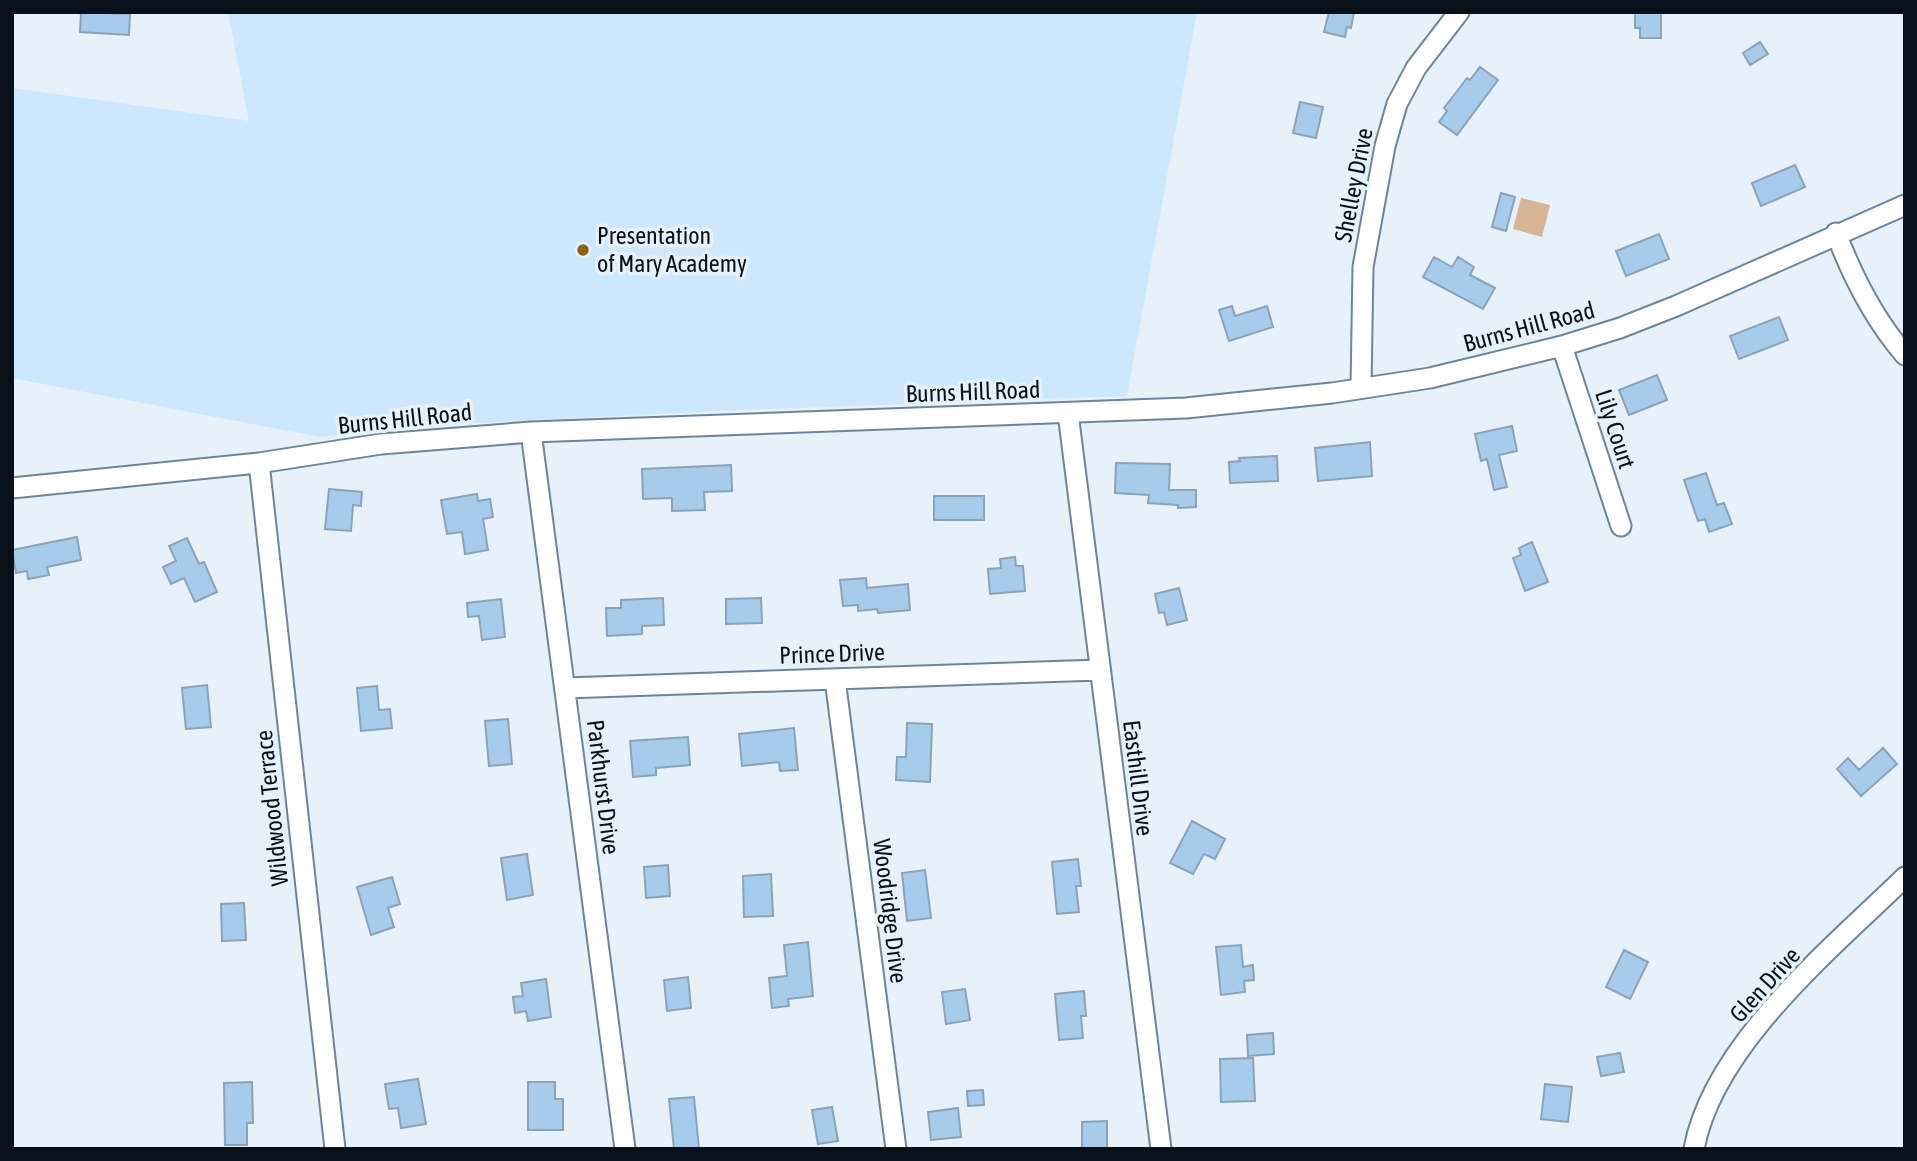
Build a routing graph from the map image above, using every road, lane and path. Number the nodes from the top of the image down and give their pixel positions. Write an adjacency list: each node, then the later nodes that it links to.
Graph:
1 (1459, 12): 6 (street, Shelley Drive)
2 (1905, 205): 3 (street, Burns Hill Road)
3 (1836, 233): 4 (street, Burns Hill Road); 5 (street)
4 (1562, 346): 6 (street, Burns Hill Road); 11 (street, Lily Court)
5 (1905, 355)
6 (1361, 388): 7 (street, Burns Hill Road)
7 (1068, 413): 8 (street, Burns Hill Road); 12 (street, Easthill Drive)
8 (531, 432): 9 (street, Burns Hill Road); 14 (street, Parkhurst Drive)
9 (259, 463): 10 (street, Burns Hill Road); 16 (street, Wildwood Terrace)
10 (12, 488)
11 (1621, 526)
12 (1100, 670): 13 (street, Prince Drive); 19 (street, Easthill Drive)
13 (835, 679): 14 (street, Prince Drive); 18 (street, Woodridge Drive)
14 (565, 688): 17 (street, Parkhurst Drive)
15 (1905, 877): 20 (street, Glen Drive)
16 (335, 1149)
17 (625, 1149)
18 (896, 1149)
19 (1161, 1149)
20 (1694, 1149)

